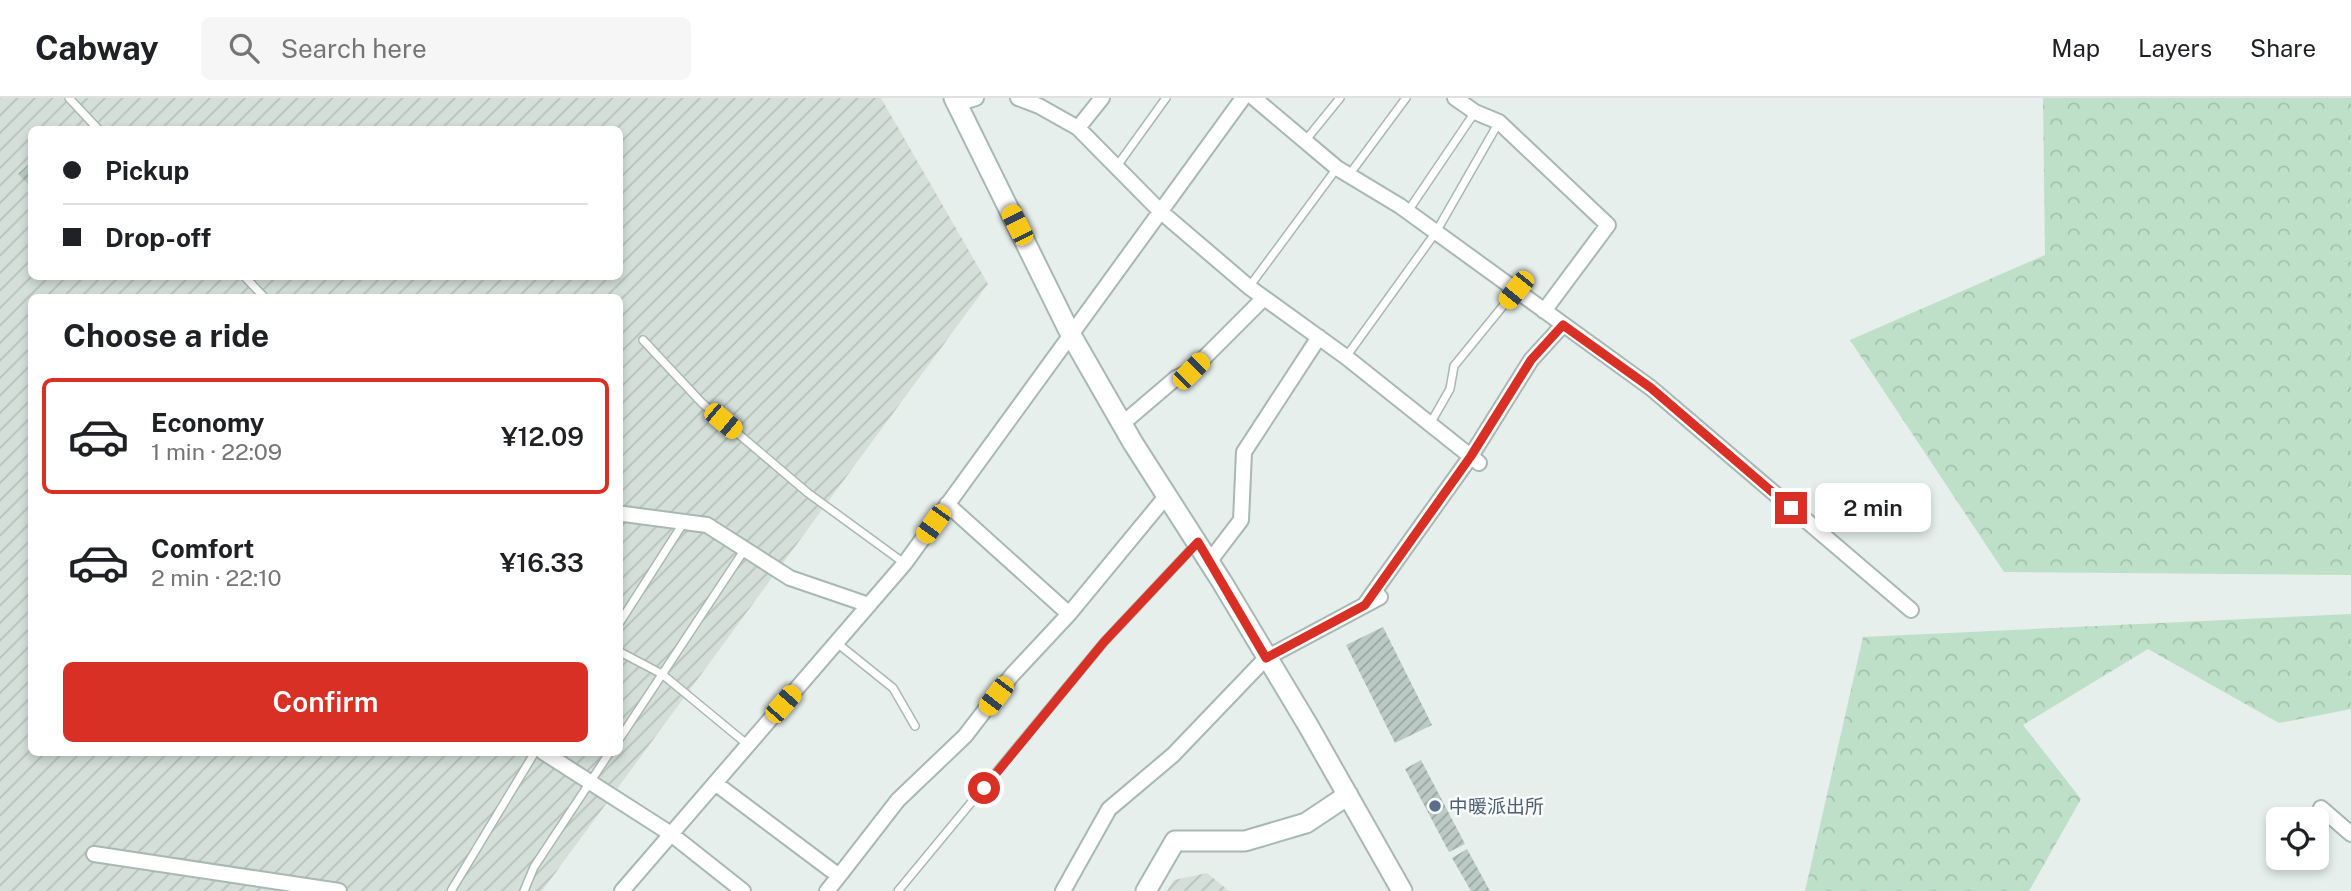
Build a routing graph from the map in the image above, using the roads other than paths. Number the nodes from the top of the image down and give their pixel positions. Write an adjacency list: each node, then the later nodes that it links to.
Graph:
1 (69, 98): 13 (lane)
2 (1018, 98): 14 (street)
3 (1102, 98): 14 (street)
4 (1166, 98): 16 (lane)
5 (1243, 98): 18 (street)
6 (1254, 98): 15 (street)
7 (1339, 98): 15 (lane)
8 (1406, 98): 17 (lane)
9 (1455, 98): 11 (street)
10 (962, 100): 28 (street)
11 (1475, 112): 12 (street); 19 (lane)
12 (1499, 122): 20 (lane); 26 (street)
13 (95, 126)
14 (1078, 128): 16 (street)
15 (1305, 141): 17 (street)
16 (1116, 167): 18 (street)
17 (1343, 171): 19 (street); 22 (lane)
18 (1160, 211): 22 (street); 28 (street)
19 (1408, 211): 20 (street)
20 (1436, 232): 23 (street); 31 (lane)
21 (248, 280): 24 (lane)
22 (1249, 287): 25 (street)
23 (1516, 290): 26 (street); 33 (lane)
24 (261, 294)
25 (1264, 298): 29 (street); 32 (street)
26 (1544, 311): 27 (street)
27 (1563, 325): 34 (street); 46 (street)
28 (1070, 335): 32 (street); 36 (street)
29 (1319, 337): 31 (street); 41 (street)
30 (643, 340): 42 (lane)
31 (1346, 357): 33 (street)
32 (1122, 424): 35 (street)
33 (1430, 424): 34 (street)
34 (1475, 459): 45 (street)
35 (1168, 494): 39 (street); 47 (street)
36 (947, 504): 42 (street); 47 (street)
37 (623, 514): 38 (street)
38 (685, 522): 40 (street); 48 (lane)
39 (1198, 542): 41 (street); 73 (lane)
40 (745, 549): 44 (street); 52 (lane)
41 (1209, 562): 51 (street)
42 (905, 563): 44 (street)
43 (1380, 597): 45 (street)
44 (869, 605): 49 (street)
45 (1365, 605): 51 (street)
46 (1911, 610)
47 (1069, 614): 66 (street)
48 (623, 617)
49 (836, 642): 53 (lane); 55 (street)
50 (623, 654): 52 (lane)
51 (1266, 658): 61 (street); 74 (street)
52 (662, 674): 54 (lane); 55 (lane)
53 (915, 726)
54 (623, 733)
55 (748, 745): 60 (street)
56 (533, 756): 68 (lane)
57 (549, 756): 59 (street)
58 (607, 756): 59 (lane)
59 (590, 782): 63 (street); 69 (lane)
60 (715, 783): 63 (street); 66 (street)
61 (1348, 795): 75 (street); 76 (street)
62 (2329, 815): 64 (street)
63 (671, 834): 70 (street); 71 (street)
64 (2351, 834)
65 (94, 854): 67 (street)
66 (839, 876): 72 (street)
67 (339, 891)
68 (451, 891)
69 (524, 891)
70 (622, 891)
71 (743, 891)
72 (827, 891)
73 (898, 891)
74 (1063, 891)
75 (1146, 891)
76 (1402, 891)

